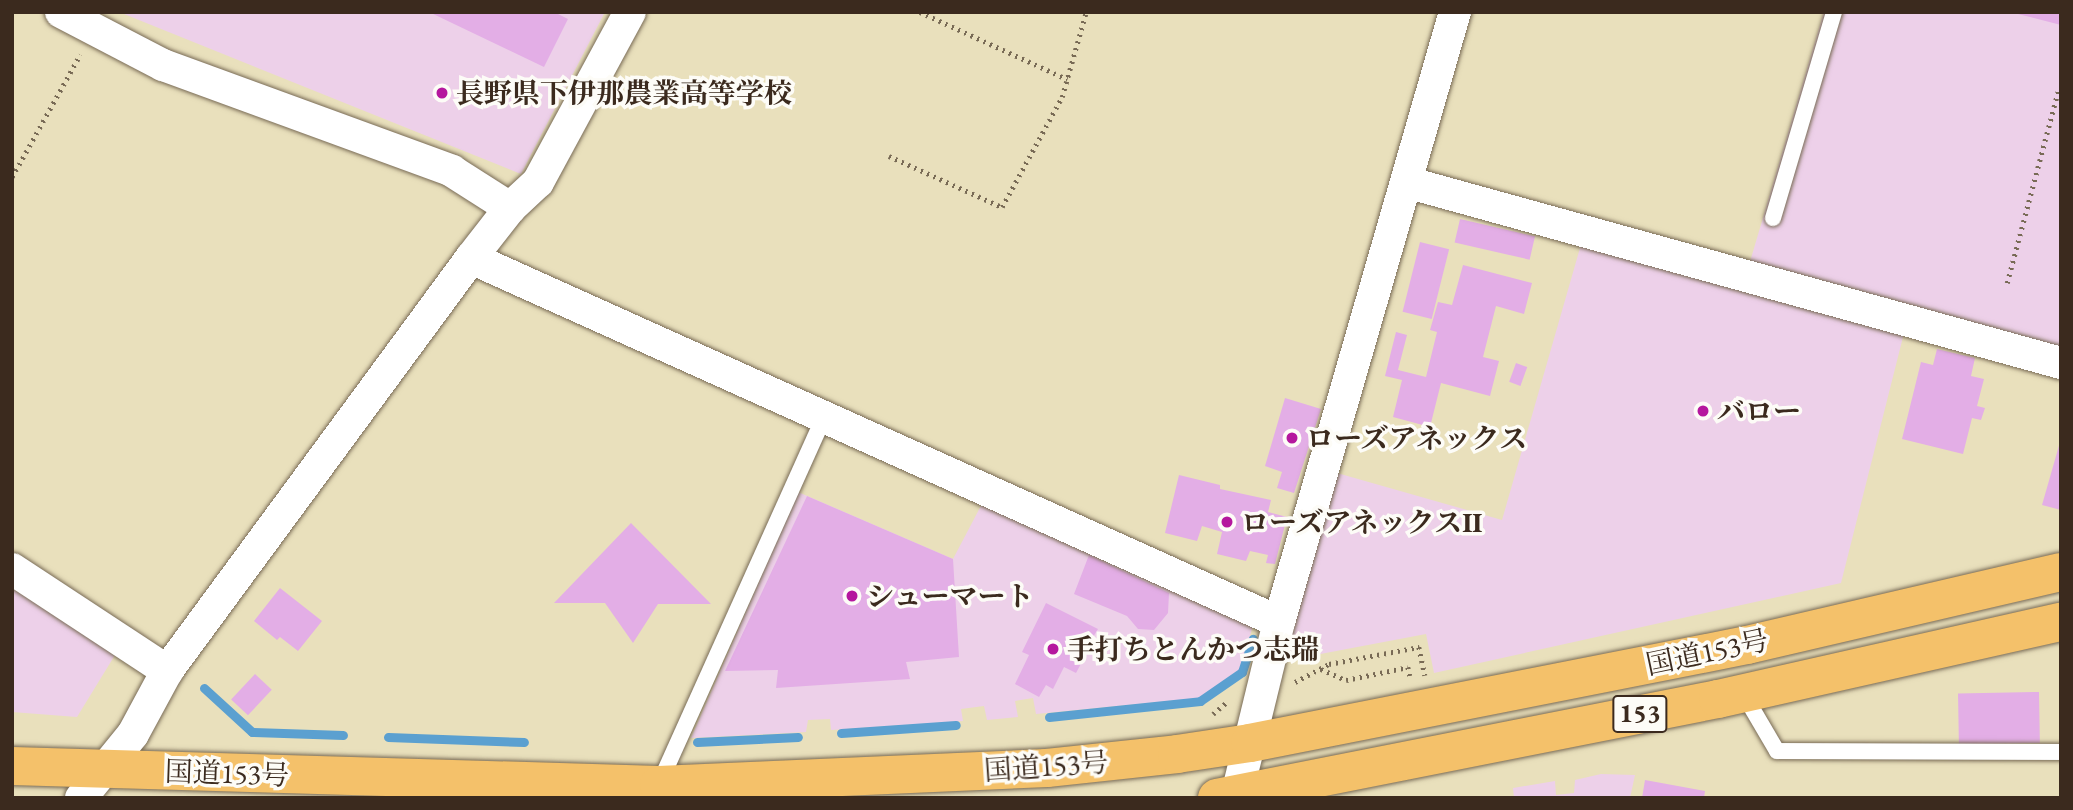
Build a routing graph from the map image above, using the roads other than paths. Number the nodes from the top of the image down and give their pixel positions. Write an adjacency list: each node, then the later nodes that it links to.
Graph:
1 (61, 12): 6 (street)
2 (630, 12): 6 (street)
3 (1455, 12): 5 (street)
4 (1834, 12): 7 (lane)
5 (1406, 182): 9 (street); 13 (street)
6 (510, 208): 8 (street)
7 (1773, 218)
8 (471, 258): 10 (street); 15 (street)
9 (2061, 363)
10 (824, 417): 13 (street); 21 (lane)
11 (12, 569): 15 (street)
12 (2061, 572): 17 (highway, 国道153号 / 153)
13 (1279, 622): 17 (street)
14 (2061, 622): 16 (highway, 国道153号 / 153)
15 (167, 671): 20 (street)
16 (1743, 693): 18 (lane); 22 (highway, 国道153号 / 153)
17 (1250, 743): 21 (highway, 国道153号 / 153); 22 (street)
18 (2061, 752)
19 (12, 766): 20 (highway, 国道153号 / 153)
20 (93, 784): 21 (highway, 国道153号 / 153)
21 (659, 785)
22 (1230, 797)

